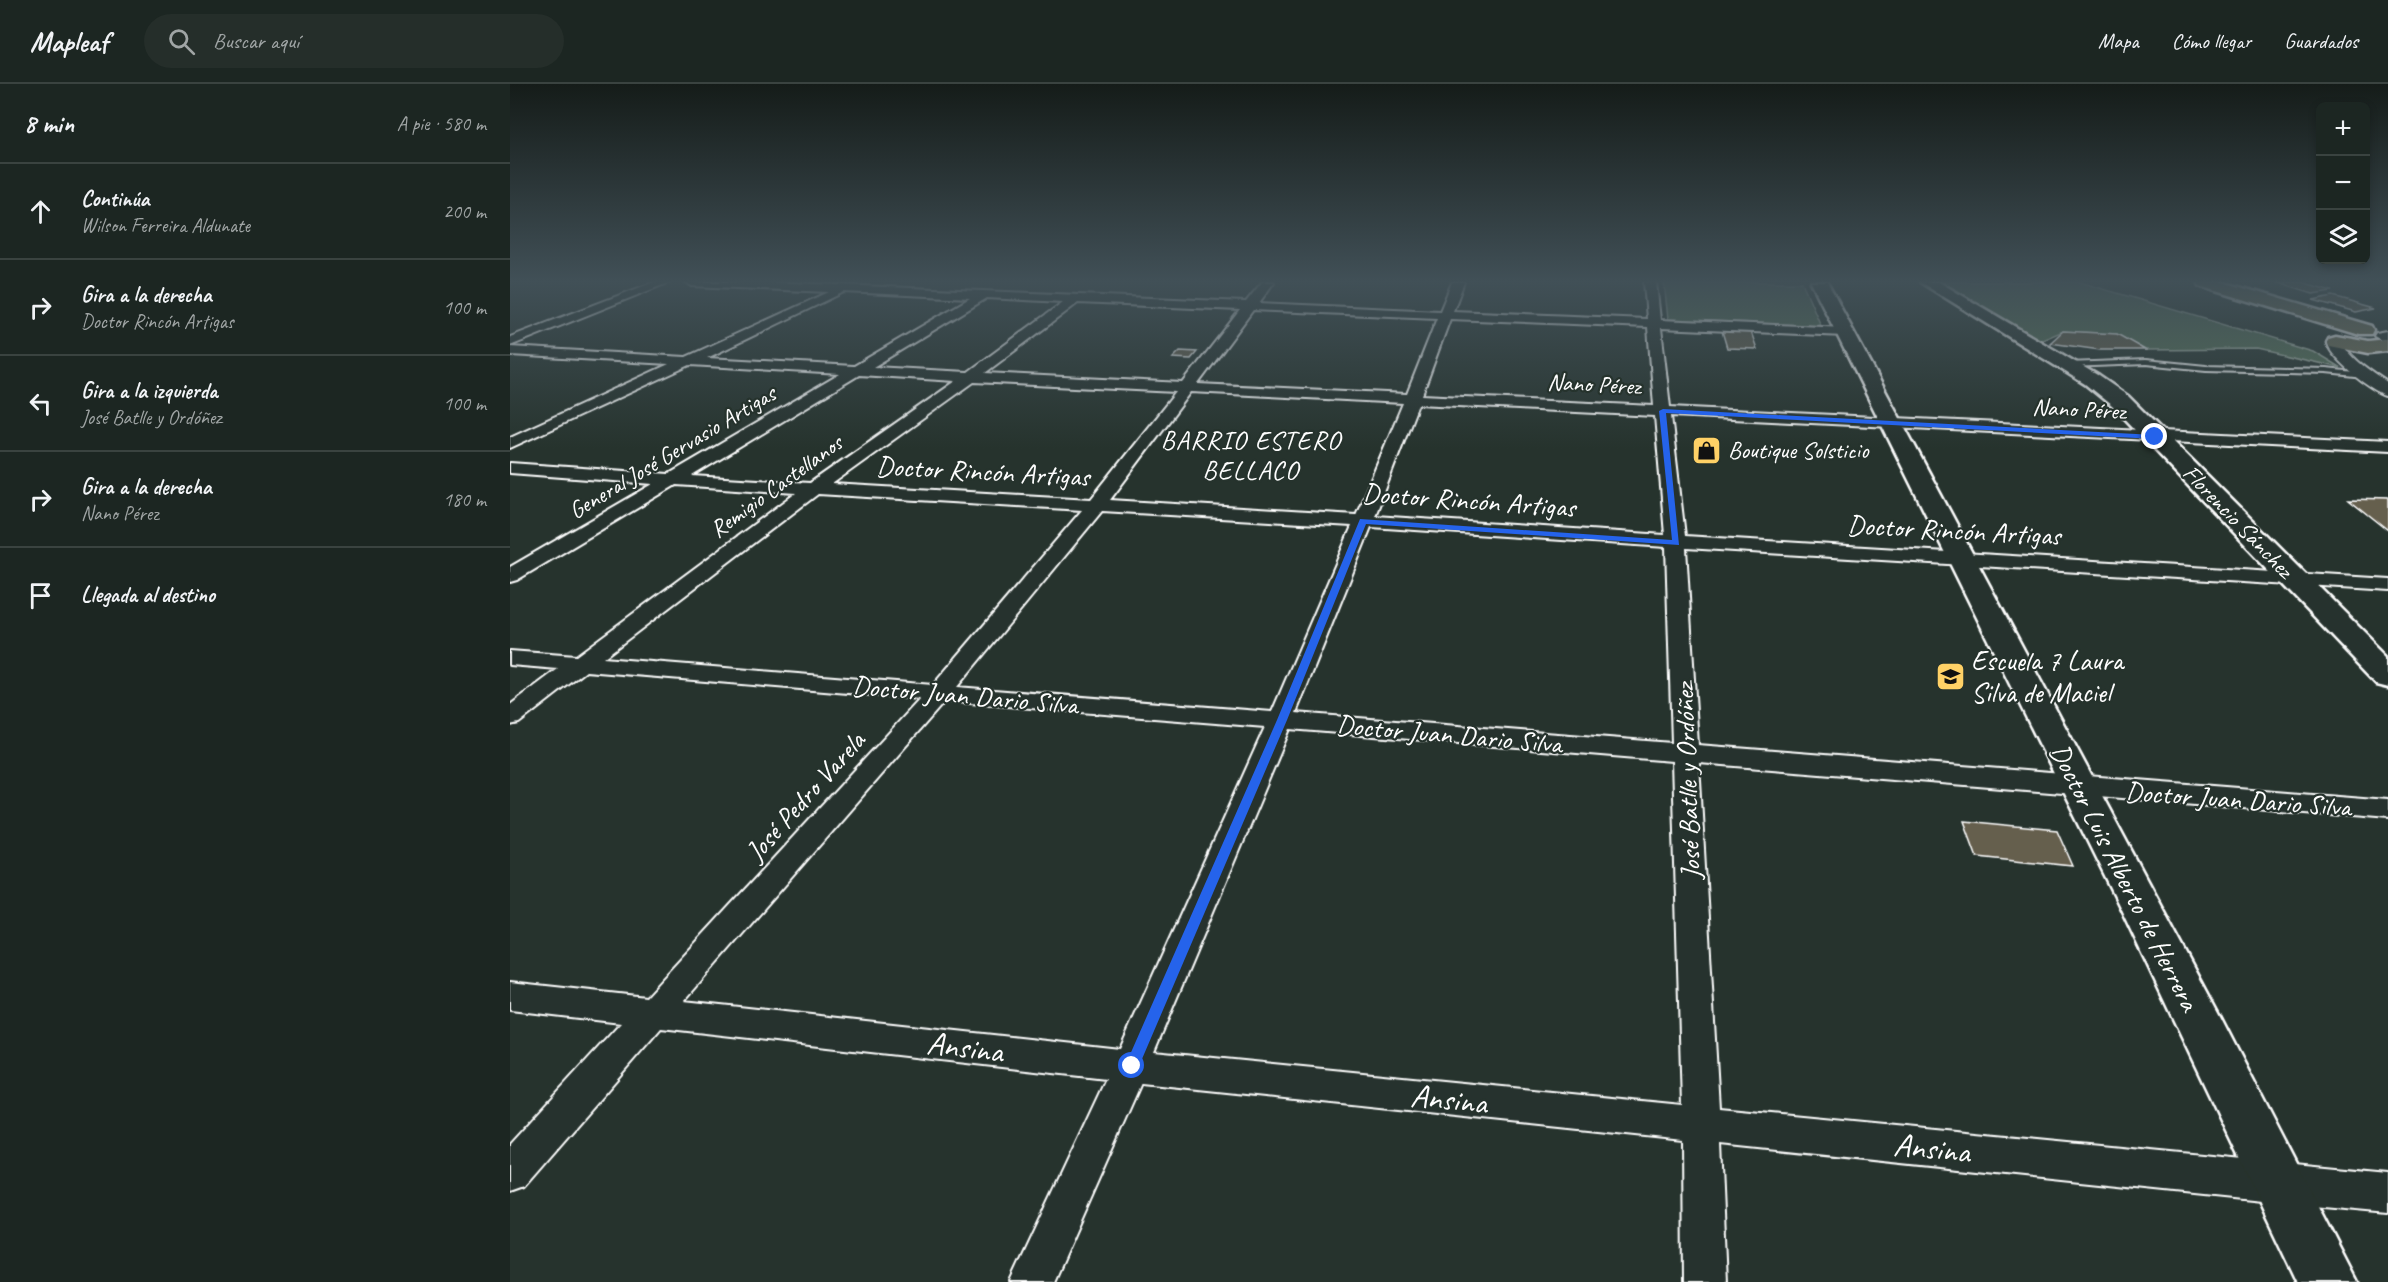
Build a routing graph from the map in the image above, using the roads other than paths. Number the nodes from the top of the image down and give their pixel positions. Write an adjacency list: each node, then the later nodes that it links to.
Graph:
1 (738, 338): 12 (street)
2 (912, 338): 14 (street, General José Gervasio Artigas)
3 (1023, 338): 16 (street, Remigio Castellanos)
4 (1224, 338): 17 (street, José Pedro Varela)
5 (1436, 338): 19 (street)
6 (1656, 338): 20 (street, José Batlle y Ordóñez)
7 (1848, 338): 21 (street, Doctor Luis Alberto de Herrera)
8 (2022, 338): 13 (street, Florencio Sánchez)
9 (2327, 338): 10 (main road); 15 (street)
10 (2380, 340)
11 (510, 351): 12 (street, Nano Pérez)
12 (690, 360): 14 (street, Nano Pérez); 23 (street)
13 (2067, 365): 15 (lane); 22 (street, Florencio Sánchez)
14 (858, 370): 16 (street, Nano Pérez); 26 (street, General José Gervasio Artigas)
15 (2364, 375): 18 (street)
16 (971, 377): 17 (street, Nano Pérez); 27 (street, Remigio Castellanos)
17 (1185, 387): 19 (street, Nano Pérez); 28 (street, José Pedro Varela)
18 (2388, 391)
19 (1411, 399): 20 (street, Nano Pérez); 29 (street)
20 (1663, 411): 21 (street, Nano Pérez); 30 (street, José Batlle y Ordóñez)
21 (1894, 423): 22 (street, Nano Pérez); 31 (street, Doctor Luis Alberto de Herrera)
22 (2155, 437): 24 (street, Nano Pérez); 33 (street, Florencio Sánchez)
23 (510, 443)
24 (2388, 447)
25 (510, 468): 26 (street, Doctor Rincón Artigas)
26 (668, 480): 27 (street, Doctor Rincón Artigas); 32 (street, General José Gervasio Artigas)
27 (812, 490): 28 (street, Doctor Rincón Artigas); 36 (street, Remigio Castellanos)
28 (1096, 506): 29 (street, Doctor Rincón Artigas); 38 (street, José Pedro Varela)
29 (1363, 521): 30 (street, Doctor Rincón Artigas); 40 (street)
30 (1676, 543): 31 (street, Doctor Rincón Artigas); 41 (street, José Batlle y Ordóñez)
31 (1963, 559): 33 (street, Doctor Rincón Artigas); 42 (street, Doctor Luis Alberto de Herrera)
32 (510, 576)
33 (2295, 580): 34 (street, Doctor Rincón Artigas); 37 (street, Florencio Sánchez)
34 (2388, 585)
35 (510, 658): 36 (street, Doctor Juan Dario Silva)
36 (581, 664): 38 (street, Doctor Juan Dario Silva); 39 (street, Remigio Castellanos)
37 (2388, 675)
38 (939, 693): 40 (street, Doctor Juan Dario Silva); 45 (street, José Pedro Varela)
39 (510, 717)
40 (1282, 720): 41 (street, Doctor Juan Dario Silva); 46 (street)
41 (1686, 754): 42 (street, Doctor Juan Dario Silva); 47 (street, José Batlle y Ordóñez)
42 (2079, 787): 43 (street, Doctor Juan Dario Silva); 49 (street, Doctor Luis Alberto de Herrera)
43 (2388, 810)
44 (510, 996): 45 (street, Ansina)
45 (655, 1011): 46 (street, Ansina); 48 (street, José Pedro Varela)
46 (1132, 1066): 47 (street, Ansina); 51 (street)
47 (1701, 1125): 49 (street, Ansina); 52 (street, José Batlle y Ordóñez)
48 (510, 1172)
49 (2280, 1184): 50 (street, Ansina); 53 (street, Doctor Luis Alberto de Herrera)
50 (2388, 1193)
51 (1032, 1282)
52 (1705, 1282)
53 (2328, 1282)

